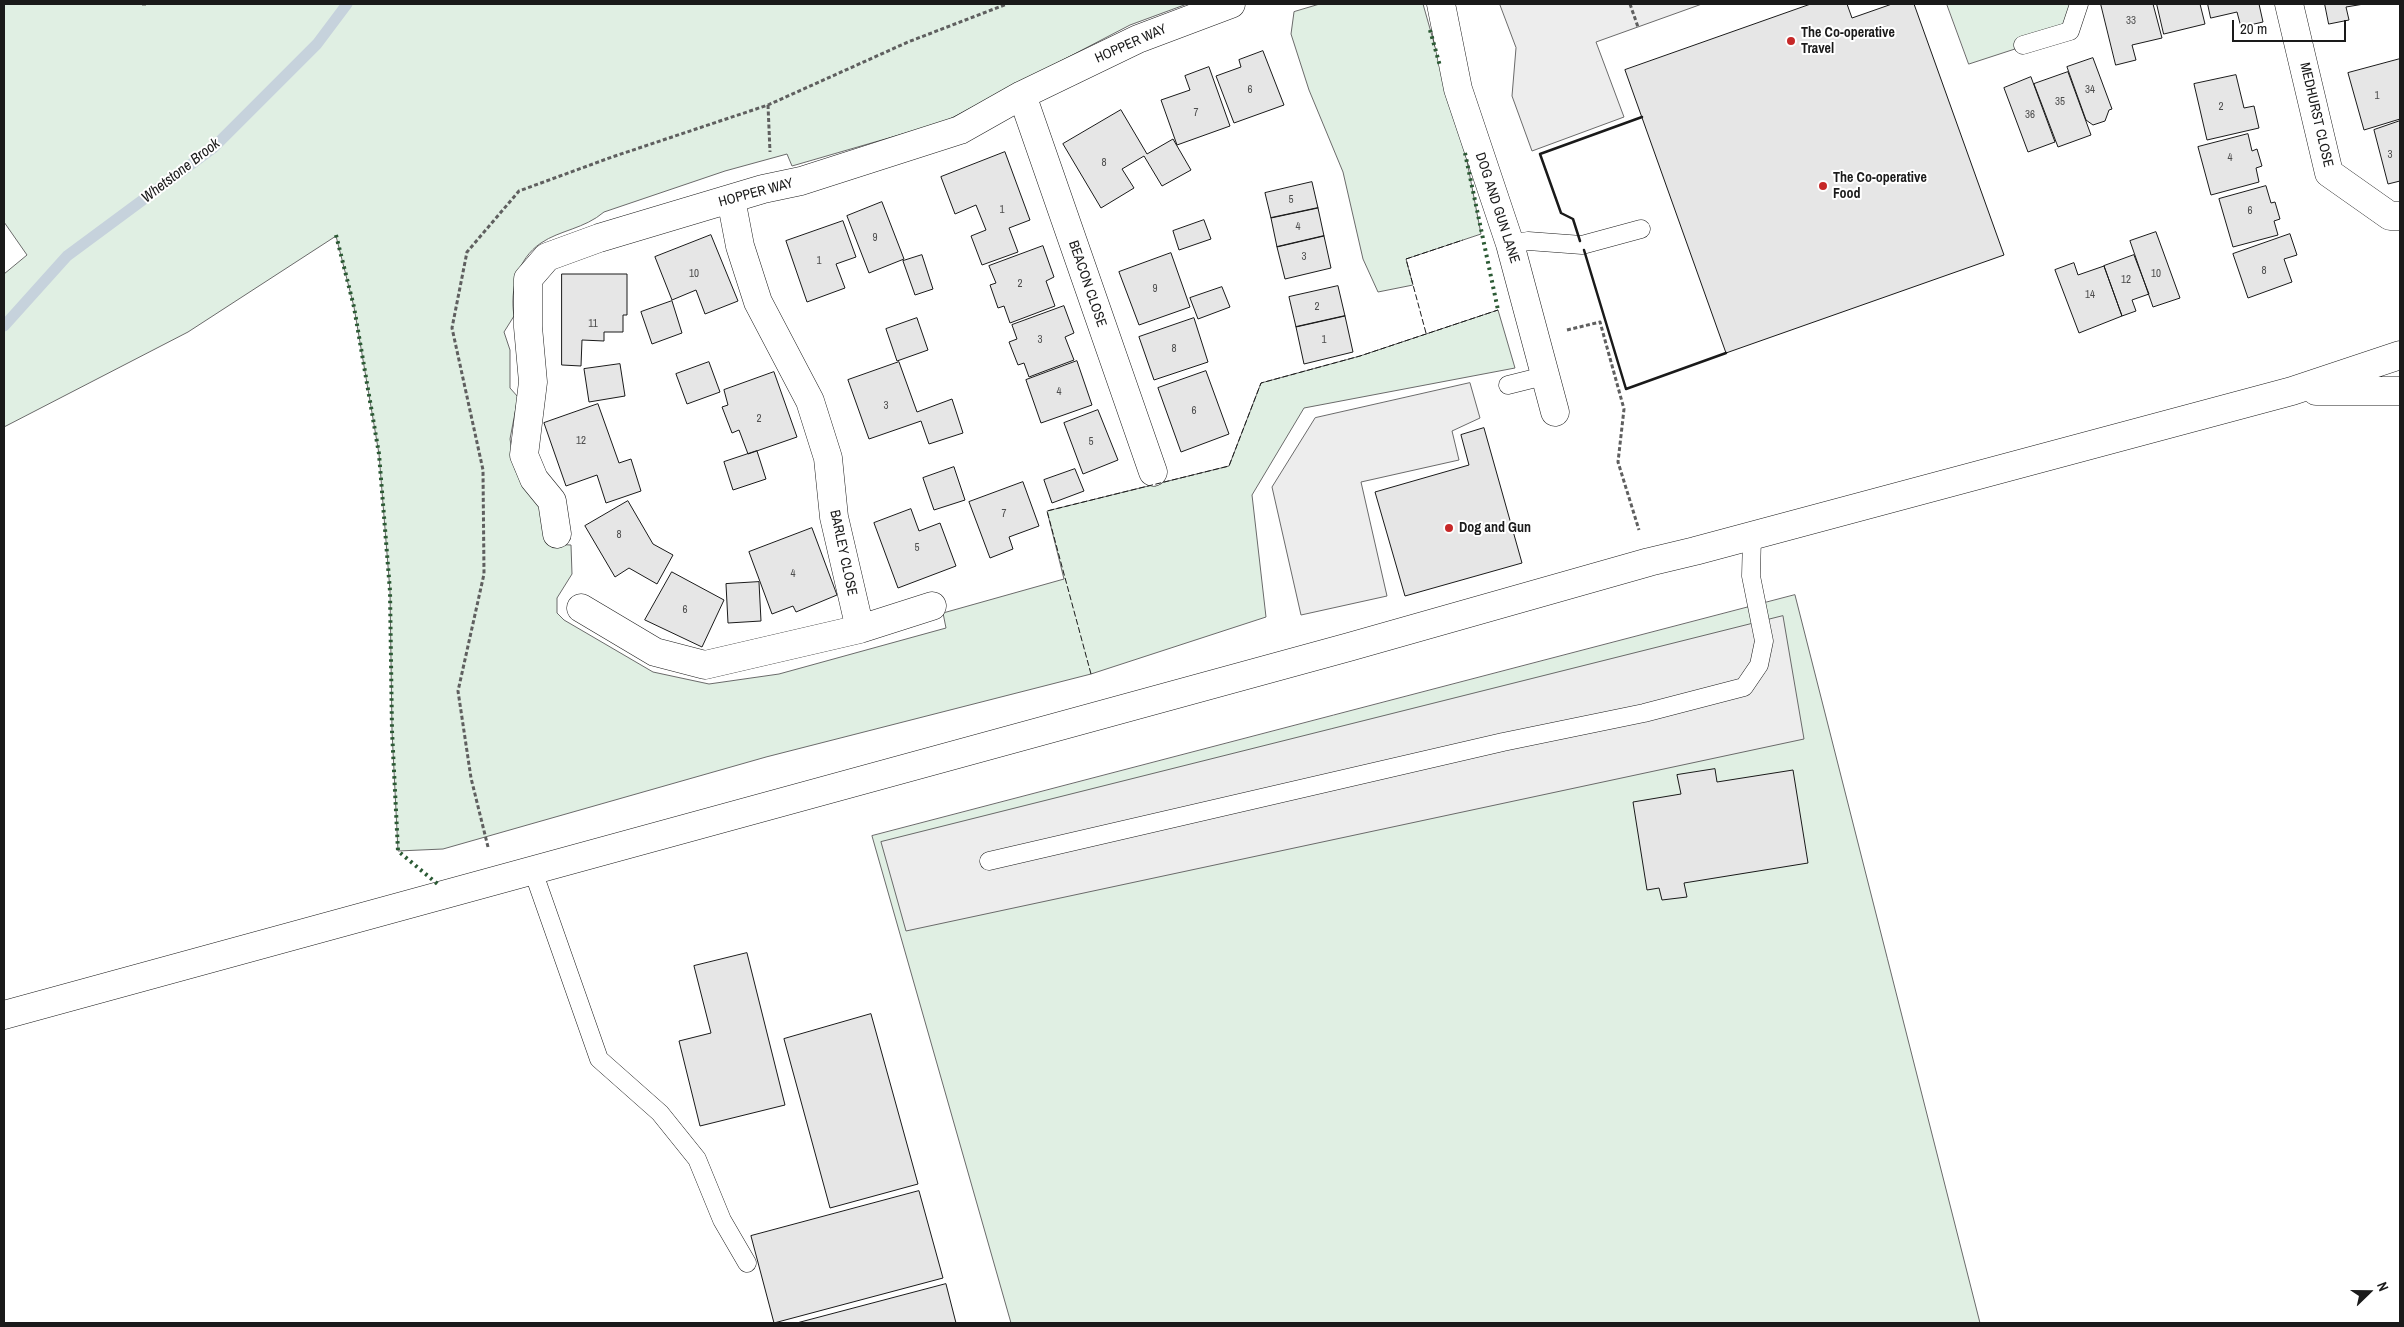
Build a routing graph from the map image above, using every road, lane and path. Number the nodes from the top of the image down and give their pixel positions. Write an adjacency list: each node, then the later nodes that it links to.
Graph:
1 (142, 4): 2 (path)
2 (146, 4)
3 (1007, 4): 12 (path)
4 (1231, 4): 11 (street, HOPPER WAY)
5 (1441, 4): 17 (street, DOG AND GUN LANE)
6 (1630, 4): 9 (path)
7 (2080, 4): 10 (lane)
8 (2289, 4): 15 (street, MEDHURST CLOSE)
9 (1638, 27)
10 (2023, 45)
11 (1022, 95): 14 (street, HOPPER WAY); 25 (street, BEACON CLOSE)
12 (768, 106): 13 (path); 34 (path)
13 (770, 160)
14 (731, 199): 26 (street, HOPPER WAY); 31 (street, BARLEY CLOSE)
15 (2400, 216)
16 (1641, 229): 17 (lane)
17 (1510, 244): 18 (street, DOG AND GUN LANE)
18 (1535, 339): 20 (street, DOG AND GUN LANE); 28 (path)
19 (2400, 355): 22 (street)
20 (1544, 376): 21 (lane); 24 (street, DOG AND GUN LANE)
21 (1508, 385)
22 (2292, 391): 23 (street); 27 (street)
23 (2400, 391)
24 (1555, 412)
25 (1153, 472)
26 (557, 534)
27 (1752, 536): 28 (street); 32 (lane)
28 (1649, 562): 33 (street)
29 (932, 606): 31 (street)
30 (581, 608): 31 (street)
31 (860, 629)
32 (989, 862)
33 (533, 870): 34 (street); 36 (lane)
34 (496, 881): 35 (street)
35 (4, 1015)
36 (747, 1262)

